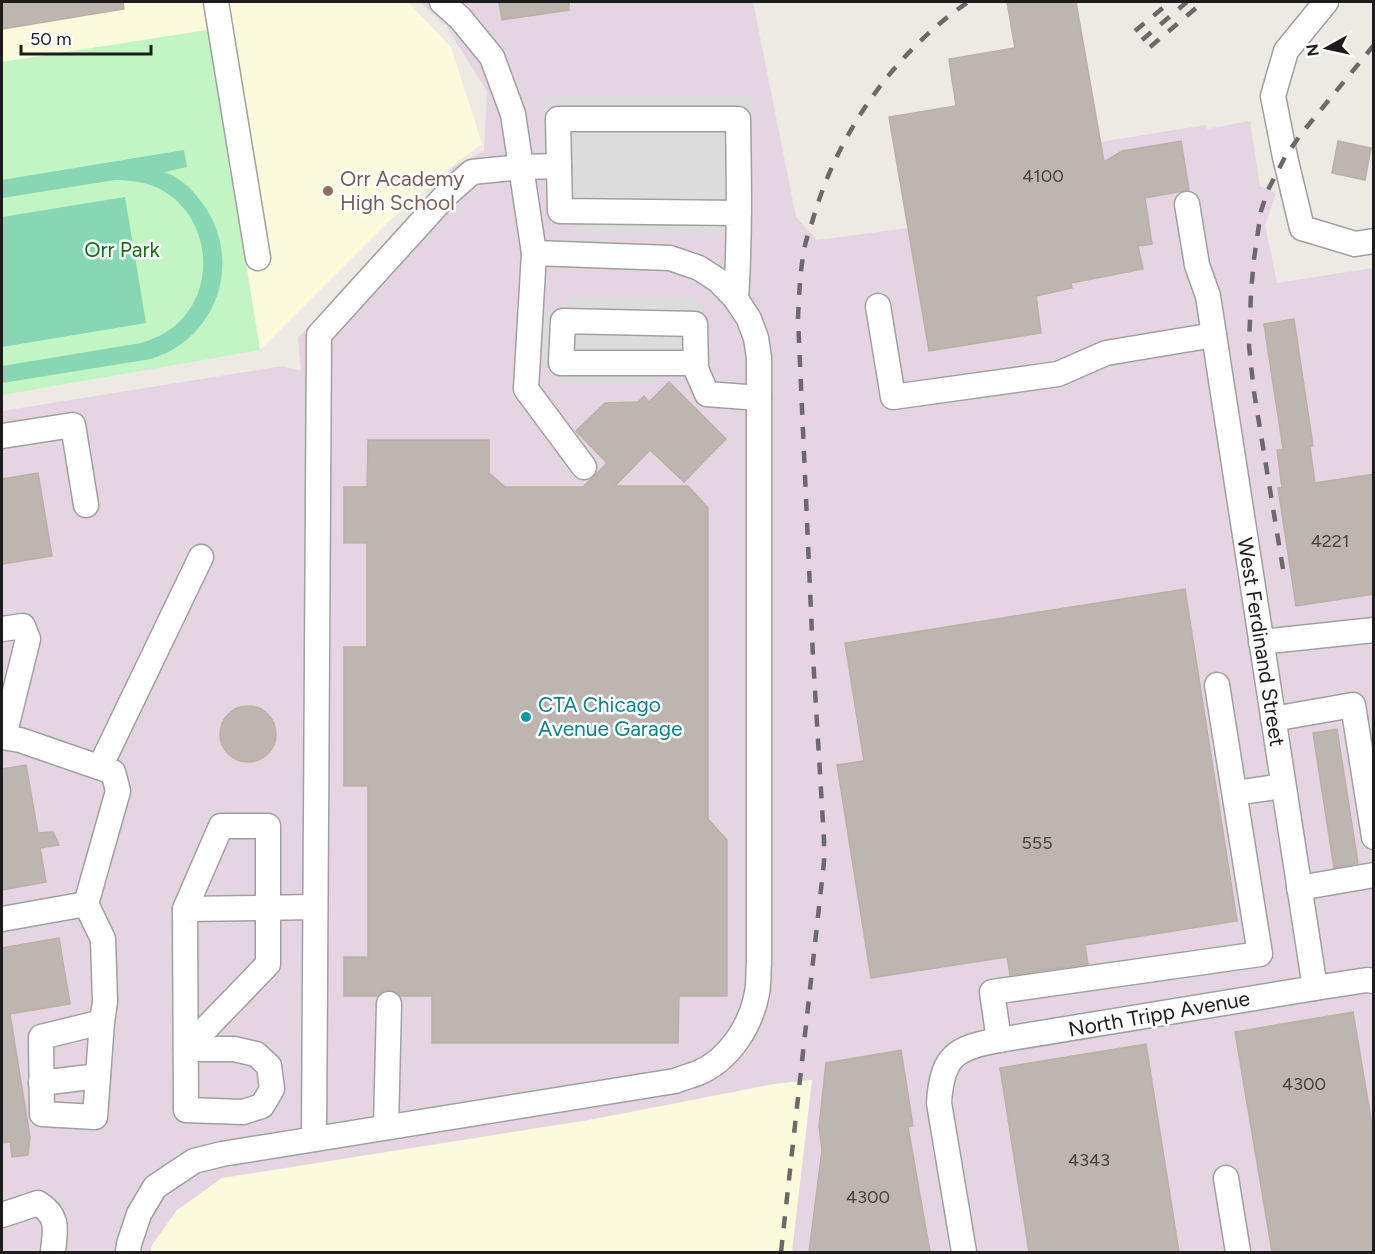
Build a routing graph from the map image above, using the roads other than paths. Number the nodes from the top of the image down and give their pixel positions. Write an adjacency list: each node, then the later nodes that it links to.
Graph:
1 (216, 2): 10 (street)
2 (442, 2): 5 (street)
3 (1326, 2): 8 (street)
4 (559, 166): 5 (street); 7 (street); 7 (street)
5 (521, 167): 9 (street); 34 (street)
6 (1187, 204): 13 (street, West Ferdinand Street)
7 (739, 213): 11 (street)
8 (1374, 241)
9 (534, 253): 11 (street); 17 (street)
10 (258, 258)
11 (736, 299): 15 (street)
12 (878, 306): 13 (street)
13 (1214, 335): 22 (street, West Ferdinand Street)
14 (696, 363): 14 (street); 15 (street)
15 (759, 398): 45 (street)
16 (2, 436): 18 (street)
17 (584, 467)
18 (86, 505)
19 (201, 557): 27 (street)
20 (2, 629): 26 (street)
21 (1374, 630): 22 (street)
22 (1261, 642): 25 (street, West Ferdinand Street)
23 (1217, 685): 29 (street)
24 (1363, 703): 25 (street); 30 (street)
25 (1273, 719): 28 (street, West Ferdinand Street)
26 (3, 737): 27 (street)
27 (100, 767): 33 (street)
28 (1283, 786): 29 (street); 32 (street, West Ferdinand Street)
29 (1235, 793): 42 (street)
30 (1374, 837)
31 (1374, 875): 32 (street)
32 (1299, 888): 39 (street, West Ferdinand Street)
33 (86, 904): 37 (street); 41 (street)
34 (315, 907): 35 (street); 46 (street)
35 (268, 908): 36 (street); 36 (street); 36 (street)
36 (185, 909)
37 (2, 918)
38 (1374, 981): 39 (street, North Tripp Avenue)
39 (1315, 987): 42 (street, North Tripp Avenue)
40 (389, 1004): 45 (street)
41 (102, 1022): 43 (street); 44 (street)
42 (999, 1040): 51 (street, North Tripp Avenue)
43 (98, 1076): 44 (street); 44 (street)
44 (41, 1083)
45 (386, 1127): 46 (street)
46 (314, 1139): 50 (street)
47 (1226, 1178): 52 (street)
48 (2, 1215): 49 (street)
49 (53, 1252)
50 (128, 1252)
51 (964, 1252)
52 (1238, 1252)

